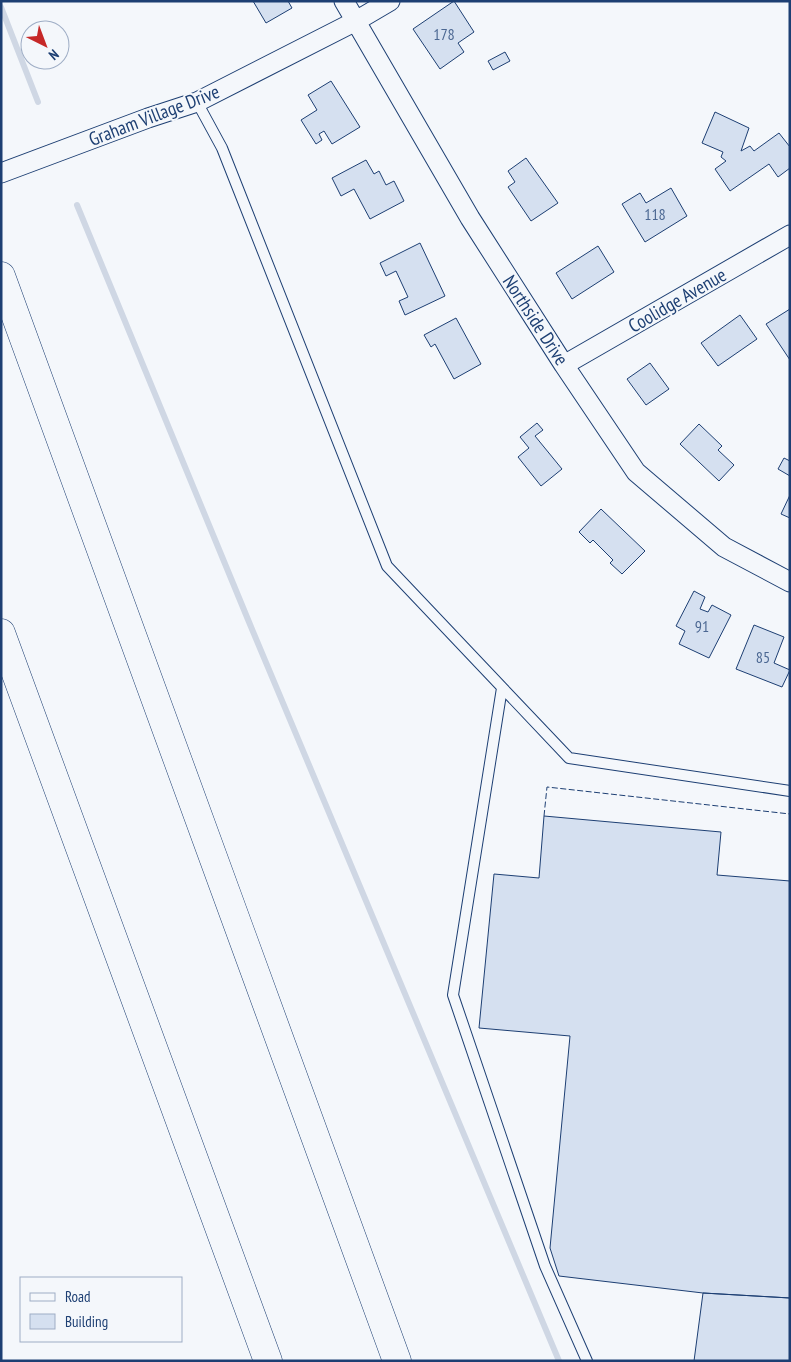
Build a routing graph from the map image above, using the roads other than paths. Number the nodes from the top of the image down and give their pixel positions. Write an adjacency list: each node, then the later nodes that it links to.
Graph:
1 (344, 1): 3 (street, Northside Drive)
2 (390, 1): 3 (street, Graham Village Drive)
3 (356, 22): 4 (street, Graham Village Drive); 8 (street, Northside Drive)
4 (196, 102): 5 (street, Graham Village Drive); 11 (lane)
5 (1, 172)
6 (790, 235): 8 (street, Coolidge Avenue)
7 (1, 276): 13 (highway)
8 (564, 365): 9 (street, Northside Drive)
9 (790, 582)
10 (1, 633): 14 (highway)
11 (502, 688): 12 (lane); 17 (lane)
12 (790, 792)
13 (316, 1141): 15 (highway); 16 (highway)
14 (268, 1361)
15 (397, 1361)
16 (412, 1361)
17 (587, 1361)

